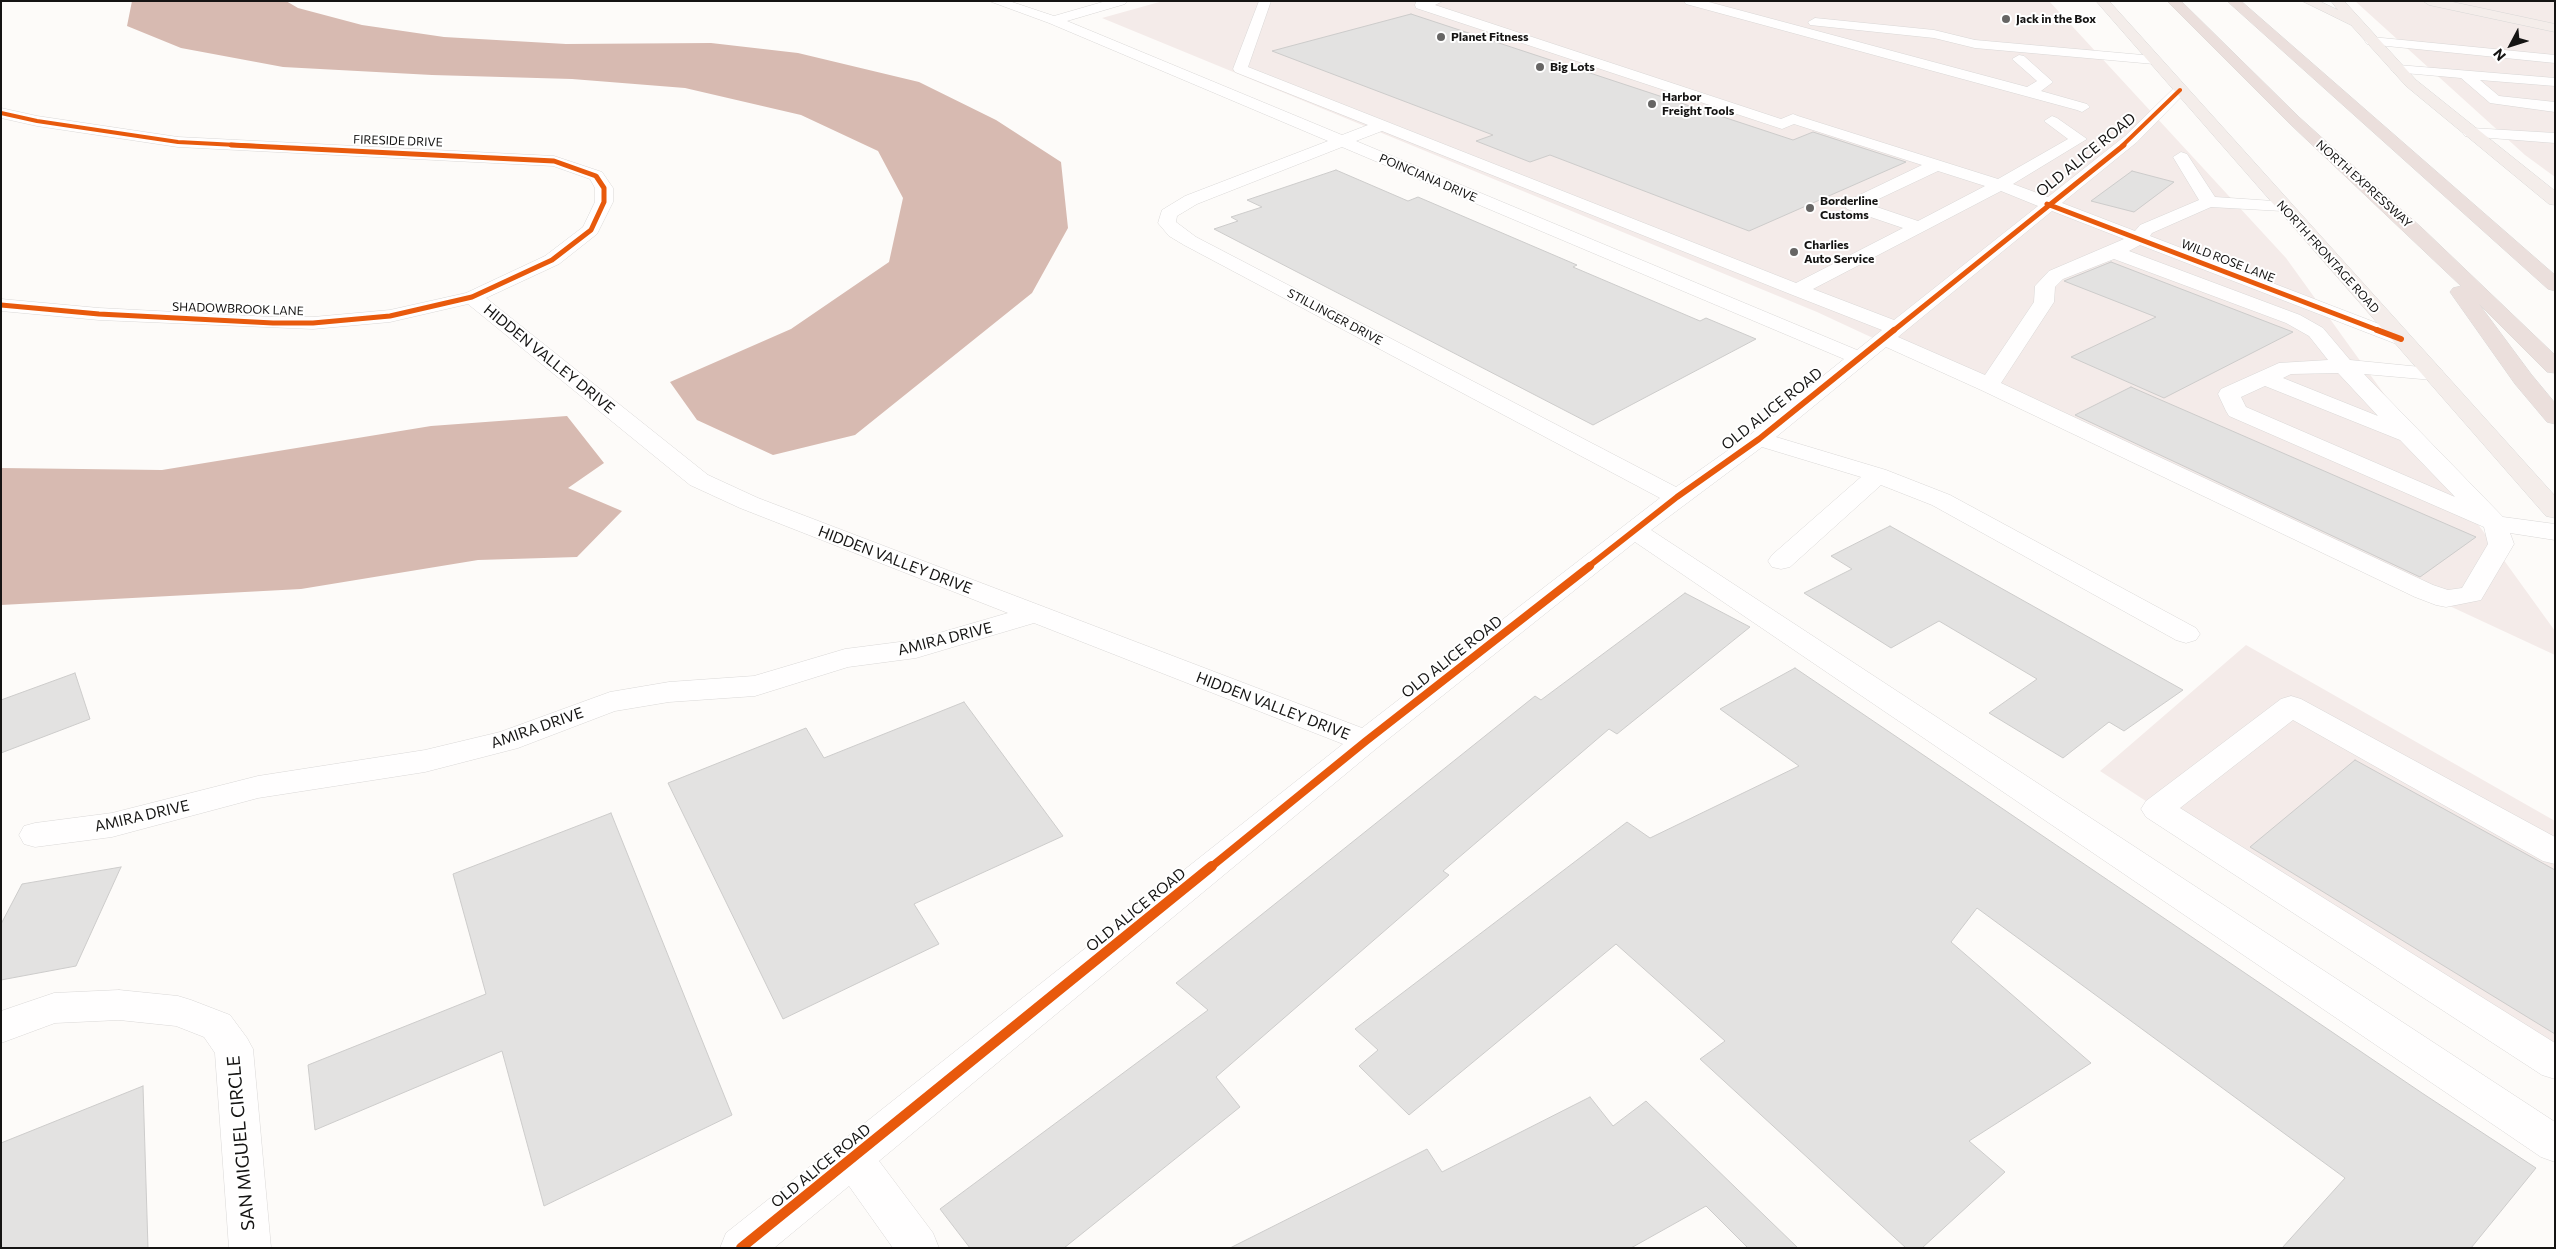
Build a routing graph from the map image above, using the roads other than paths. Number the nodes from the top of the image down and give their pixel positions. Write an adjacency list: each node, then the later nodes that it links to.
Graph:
1 (995, 1): 16 (street, POINCIANA DRIVE)
2 (1122, 1): 16 (street)
3 (1265, 1): 39 (street)
4 (1437, 1): 44 (street, WILD ROSE LANE)
5 (1690, 1): 19 (street)
6 (2097, 1): 7 (street)
7 (2102, 1): 25 (main road, NORTH FRONTAGE ROAD)
8 (2173, 1): 51 (highway, NORTH EXPRESSWAY)
9 (2308, 1): 18 (main road)
10 (2337, 1): 18 (main road)
11 (2429, 1): 20 (main road)
12 (2481, 1): 15 (main road)
13 (2235, 3): 54 (highway)
14 (1816, 9): 17 (street)
15 (2555, 18)
16 (1054, 20): 42 (street, POINCIANA DRIVE)
17 (1808, 21): 19 (street); 25 (street)
18 (2358, 24): 21 (main road)
19 (1786, 28): 32 (street)
20 (2555, 28)
21 (2372, 40): 22 (street); 26 (main road)
22 (2446, 48): 24 (street); 27 (street)
23 (2019, 59): 29 (street)
24 (2555, 59)
25 (2154, 60): 31 (main road, NORTH FRONTAGE ROAD)
26 (2398, 69): 28 (street); 40 (main road)
27 (2555, 72)
28 (2466, 76): 30 (street); 33 (street)
29 (2046, 82): 32 (street); 32 (street)
30 (2555, 82)
31 (2180, 90): 48 (street, OLD ALICE ROAD); 49 (main road, NORTH FRONTAGE ROAD)
32 (2028, 93)
33 (2496, 100): 34 (street); 41 (street)
34 (2555, 107)
35 (7, 116): 58 (street, FIRESIDE DRIVE)
36 (2052, 121): 45 (street)
37 (2538, 122): 38 (street)
38 (2555, 123)
39 (1382, 125): 42 (street); 57 (street)
40 (2471, 133): 41 (street); 46 (main road)
41 (2555, 137)
42 (1338, 141): 62 (street, POINCIANA DRIVE); 72 (street, STILLINGER DRIVE)
43 (2181, 157): 47 (street)
44 (1936, 165): 45 (street, WILD ROSE LANE); 50 (street)
45 (2000, 186): 48 (street, WILD ROSE LANE); 50 (street)
46 (2555, 200)
47 (2208, 202): 49 (street); 52 (street)
48 (2047, 204): 52 (street, WILD ROSE LANE); 60 (street, OLD ALICE ROAD)
49 (2282, 206): 61 (main road, NORTH FRONTAGE ROAD)
50 (1919, 227): 57 (street)
51 (2416, 232): 64 (highway, NORTH EXPRESSWAY); 68 (highway)
52 (2138, 239): 53 (street); 61 (street, WILD ROSE LANE)
53 (2114, 252): 63 (street); 67 (street)
54 (2517, 252): 55 (highway); 56 (highway)
55 (2555, 278)
56 (2555, 285)
57 (1797, 290): 60 (street)
58 (472, 297): 59 (street, SHADOWBROOK LANE); 78 (street, HIDDEN VALLEY DRIVE)
59 (1, 306)
60 (1890, 333): 62 (street, OLD ALICE ROAD); 67 (street)
61 (2401, 339): 65 (main road, NORTH FRONTAGE ROAD)
62 (1859, 358): 70 (street, OLD ALICE ROAD)
63 (2344, 366): 65 (street); 66 (street); 69 (street)
64 (2555, 367)
65 (2433, 374): 73 (main road, NORTH FRONTAGE ROAD)
66 (2265, 378): 69 (street); 74 (street)
67 (1989, 385): 74 (street)
68 (2555, 417)
69 (2409, 436): 74 (street)
70 (1760, 439): 71 (street); 72 (street, OLD ALICE ROAD)
71 (1878, 475): 77 (street); 79 (street)
72 (1677, 497): 75 (street, OLD ALICE ROAD)
73 (2555, 511)
74 (2495, 523): 76 (street)
75 (1635, 531): 80 (street, OLD ALICE ROAD); 85 (street)
76 (2555, 532)
77 (1781, 561)
78 (1035, 614): 80 (street, HIDDEN VALLEY DRIVE); 81 (street, AMIRA DRIVE)
79 (2186, 634)
80 (1366, 741): 86 (street, OLD ALICE ROAD)
81 (35, 835)
82 (2555, 852): 84 (street)
83 (1, 1027): 87 (street, SAN MIGUEL CIRCLE)
84 (2555, 1063)
85 (2555, 1144)
86 (852, 1158): 88 (street, OLD ALICE ROAD); 89 (street)
87 (250, 1248)
88 (742, 1248)
89 (918, 1248)

